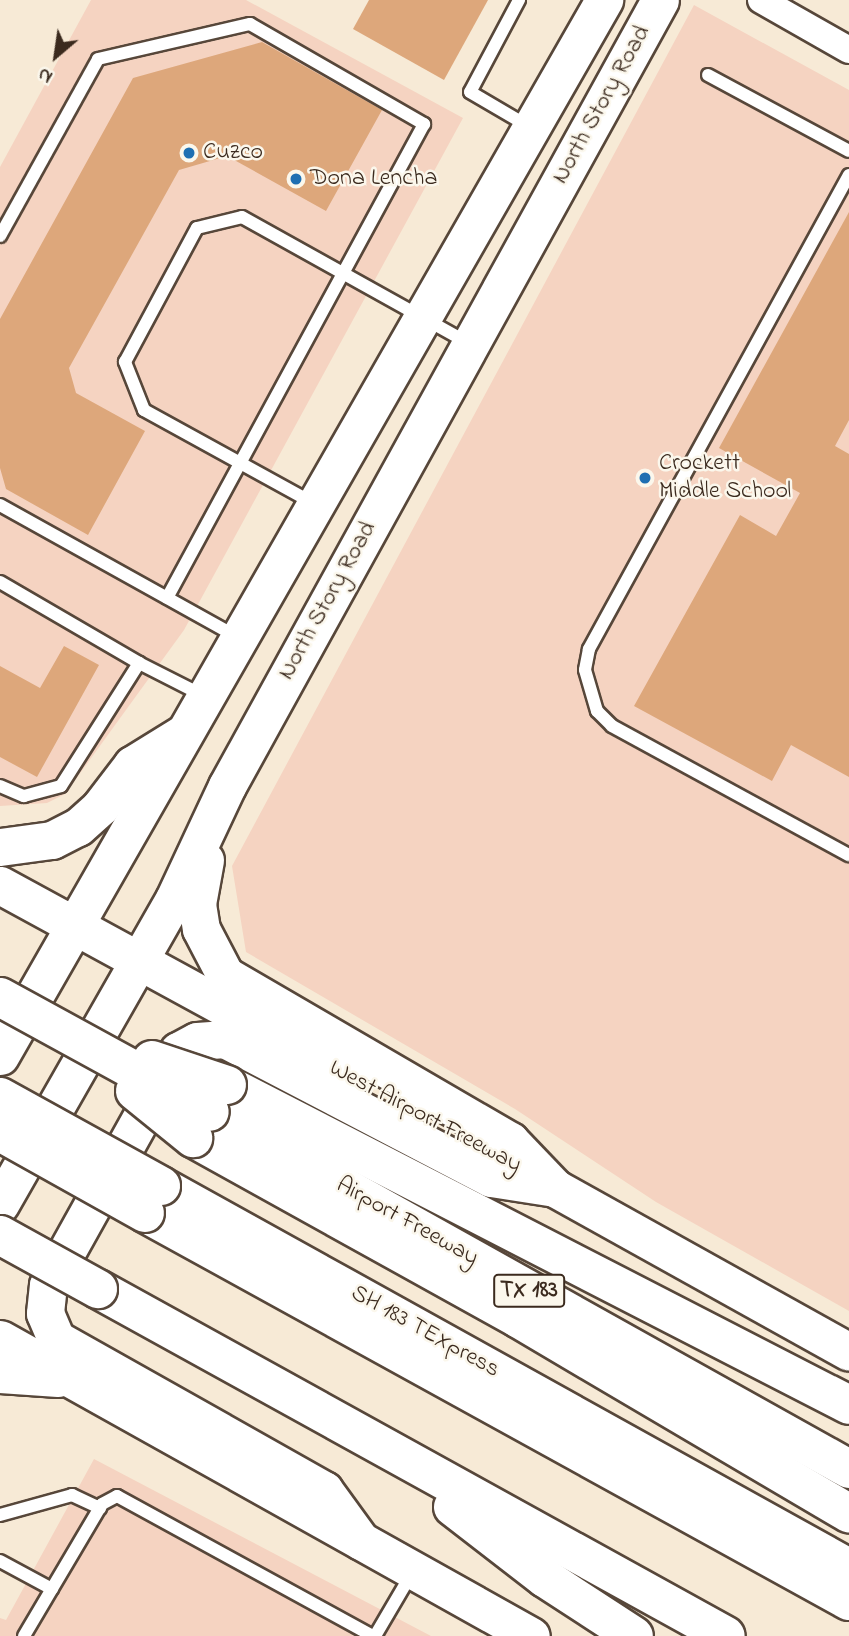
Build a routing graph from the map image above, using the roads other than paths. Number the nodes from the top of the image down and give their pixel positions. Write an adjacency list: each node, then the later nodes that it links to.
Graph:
1 (520, 0): 7 (lane)
2 (604, 0): 7 (main road, North Story Road)
3 (660, 0): 13 (main road, North Story Road)
4 (761, 0): 5 (street)
5 (849, 50)
6 (708, 75): 8 (lane)
7 (531, 128): 12 (main road, North Story Road)
8 (849, 151)
9 (849, 175): 26 (lane)
10 (0, 236): 11 (lane)
11 (343, 274): 12 (lane); 14 (lane); 14 (lane)
12 (422, 318): 13 (lane); 15 (main road, North Story Road)
13 (468, 344): 24 (main road, North Story Road)
14 (240, 462): 15 (lane); 18 (lane)
15 (316, 504): 19 (main road, North Story Road)
16 (0, 505): 18 (lane)
17 (0, 582): 20 (lane)
18 (167, 598): 19 (lane)
19 (239, 639): 21 (main road, North Story Road)
20 (139, 663): 21 (lane); 23 (lane)
21 (205, 697): 22 (main road, North Story Road)
22 (186, 732): 25 (main road); 28 (main road, North Story Road)
23 (0, 786)
24 (227, 786): 29 (main road, North Story Road); 35 (main road)
25 (0, 847)
26 (849, 855)
27 (0, 885): 28 (main road, West Airport Freeway)
28 (73, 926): 29 (main road, West Airport Freeway); 31 (main road, North Story Road)
29 (139, 961): 35 (main road, West Airport Freeway); 37 (main road, North Story Road)
30 (0, 997): 33 (highway, Airport Freeway / TX 183, bridge)
31 (0, 1056)
32 (0, 1097): 36 (highway, SH 183 TEXpress, bridge)
33 (210, 1112): 43 (highway); 45 (highway, Airport Freeway / TX 183); 47 (highway)
34 (0, 1132): 36 (highway, SH 183 TEXpress, bridge)
35 (555, 1188): 40 (main road, West Airport Freeway); 49 (main road)
36 (153, 1200): 51 (highway, SH 183 TEXpress); 54 (highway, SH 183 TEXpress)
37 (0, 1204)
38 (0, 1235): 44 (highway, bridge)
39 (0, 1339): 42 (main road)
40 (849, 1352)
41 (0, 1374): 42 (main road)
42 (72, 1380): 49 (main road)
43 (849, 1405)
44 (358, 1432): 58 (highway); 59 (highway)
45 (849, 1469)
46 (100, 1508): 48 (lane); 53 (lane); 56 (lane)
47 (849, 1513)
48 (0, 1515)
49 (361, 1541): 52 (main road)
50 (0, 1561): 53 (lane)
51 (849, 1568)
52 (413, 1571): 56 (lane); 57 (main road)
53 (52, 1589): 55 (lane)
54 (849, 1601)
55 (24, 1636)
56 (374, 1636)
57 (531, 1636)
58 (634, 1636)
59 (726, 1636)

